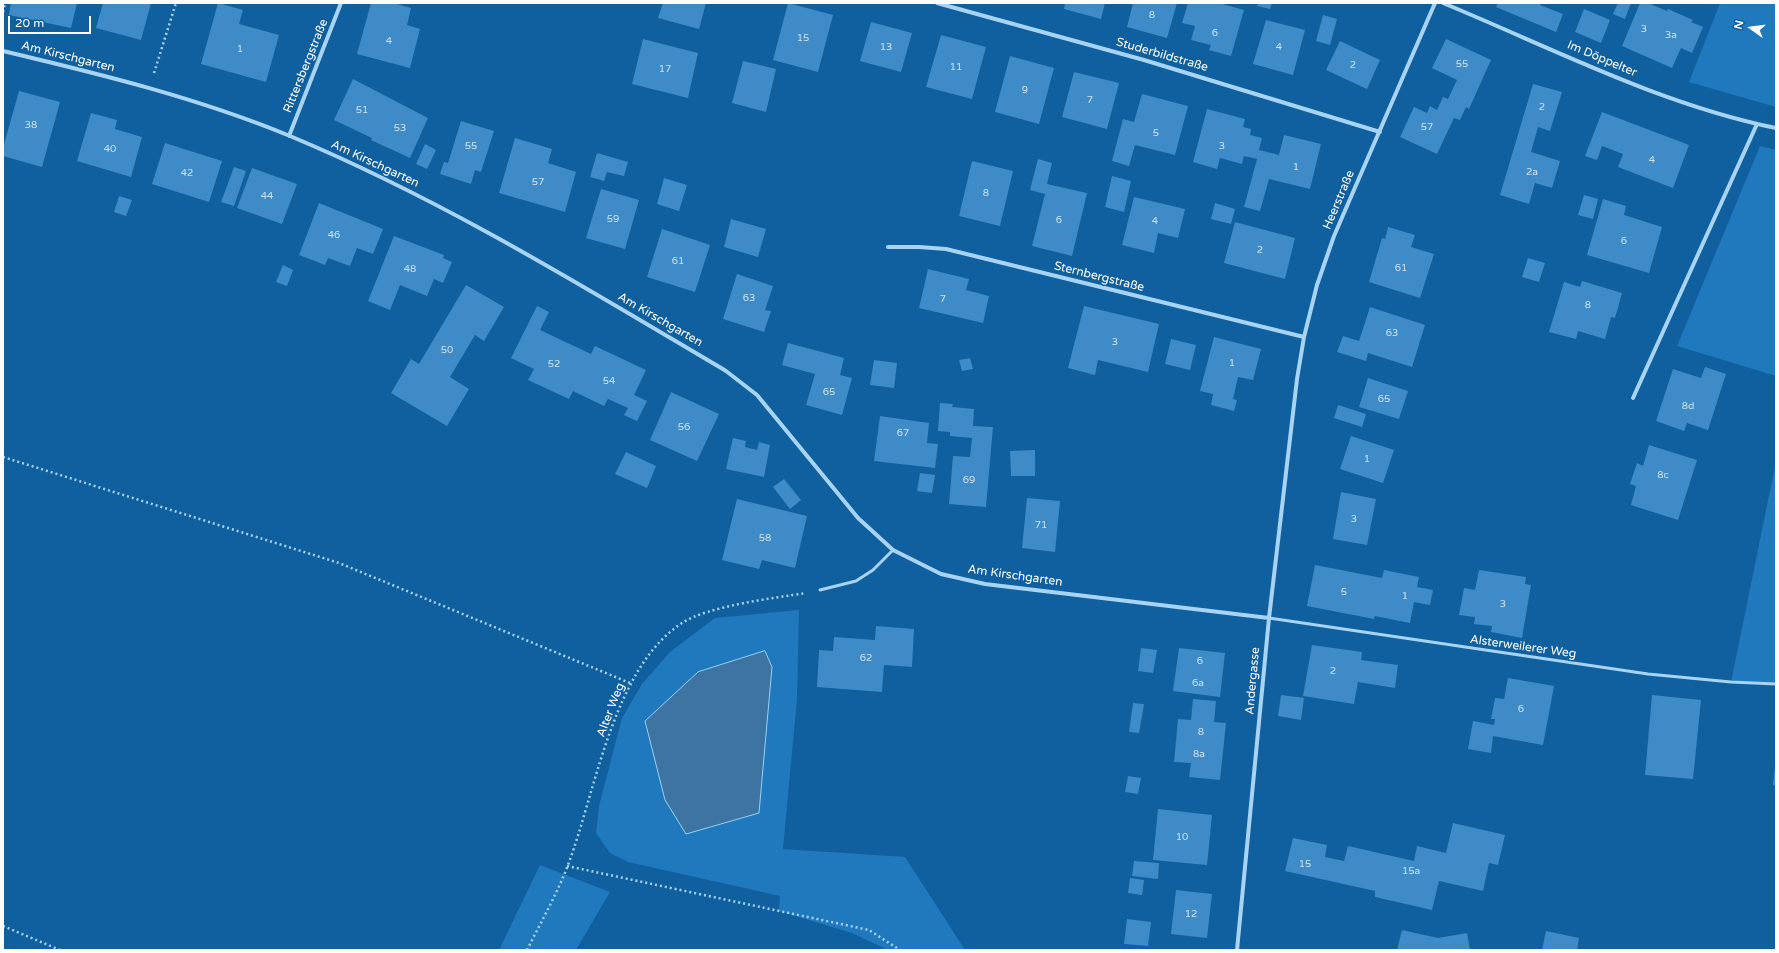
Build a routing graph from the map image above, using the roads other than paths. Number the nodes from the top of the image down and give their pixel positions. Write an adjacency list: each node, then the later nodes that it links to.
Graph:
1 (341, 3): 9 (street, Rittersbergstraße)
2 (937, 3): 8 (street, Studerbildstraße)
3 (1435, 3): 8 (street, Heerstraße)
4 (1443, 3): 6 (street, Im Döppelter)
5 (3, 51): 9 (street, Am Kirschgarten)
6 (1757, 124): 7 (street, Im Döppelter); 12 (street)
7 (1776, 128)
8 (1380, 132): 11 (street, Heerstraße)
9 (289, 136): 14 (street, Am Kirschgarten)
10 (888, 247): 11 (street, Sternbergstraße)
11 (1304, 336): 13 (street, Heerstraße)
12 (1632, 398)
13 (1292, 415): 16 (street, Andergasse)
14 (893, 550): 15 (lane); 16 (street, Am Kirschgarten)
15 (820, 590)
16 (1269, 618): 17 (lane, Alsterweilerer Weg); 18 (street, Andergasse)
17 (1776, 684)
18 (1237, 950)

